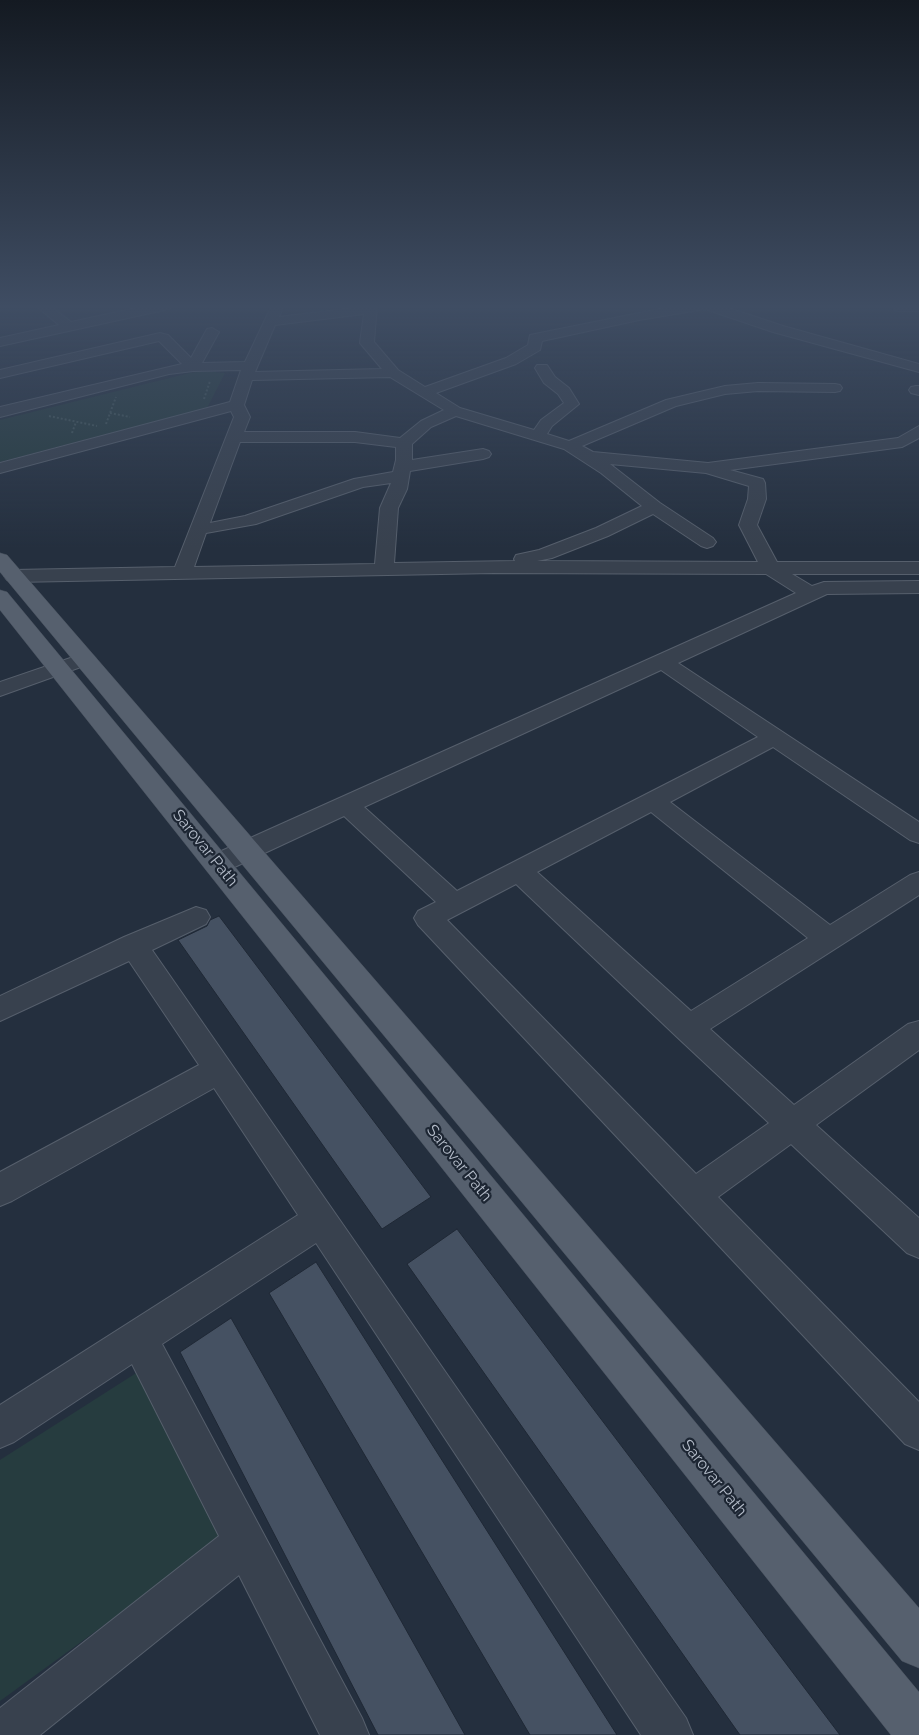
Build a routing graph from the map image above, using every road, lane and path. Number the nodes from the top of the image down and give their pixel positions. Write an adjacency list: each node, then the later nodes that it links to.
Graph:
1 (84, 386): 9 (street)
2 (105, 386): 9 (street)
3 (208, 386): 13 (path)
4 (243, 386): 12 (street)
5 (414, 386): 10 (street)
6 (441, 386): 10 (street)
7 (558, 386): 17 (street)
8 (835, 388): 21 (street)
9 (89, 390): 15 (street)
10 (424, 392): 14 (street)
11 (117, 394): 16 (path)
12 (236, 405): 18 (street); 24 (street)
13 (200, 407)
14 (455, 410): 17 (street); 20 (street)
15 (0, 412)
16 (49, 416)
17 (538, 436): 21 (street)
18 (234, 437): 20 (street); 28 (street)
19 (915, 438): 25 (street)
20 (404, 443): 26 (street)
21 (570, 446): 23 (street)
22 (483, 454): 26 (street)
23 (588, 457): 25 (street); 27 (street)
24 (0, 468)
25 (708, 468): 33 (street)
26 (401, 472): 28 (street); 32 (street)
27 (654, 507): 29 (street); 31 (street)
28 (199, 528): 35 (street)
29 (707, 542)
30 (0, 559): 36 (main road, Sarovar Path)
31 (494, 567): 32 (street); 33 (street)
32 (385, 568): 35 (street)
33 (770, 568): 34 (street); 38 (street)
34 (919, 568)
35 (183, 571): 36 (street)
36 (14, 576): 40 (main road, Sarovar Path)
37 (919, 587): 38 (street)
38 (811, 594): 41 (street)
39 (0, 596): 42 (main road, Sarovar Path)
40 (85, 659): 42 (street); 48 (main road, Sarovar Path)
41 (661, 661): 44 (street); 46 (street)
42 (59, 668): 43 (street); 48 (main road, Sarovar Path)
43 (0, 689)
44 (775, 737): 45 (street); 47 (street)
45 (653, 801): 49 (street); 53 (street)
46 (347, 805): 48 (street); 51 (street)
47 (919, 834)
48 (232, 857): 68 (main road, Sarovar Path); 69 (main road, Sarovar Path)
49 (518, 871): 51 (street); 56 (street)
50 (919, 882): 53 (street)
51 (456, 905): 61 (street)
52 (196, 917): 54 (street)
53 (830, 938): 56 (street)
54 (134, 945): 55 (street); 58 (street)
55 (0, 1009)
56 (688, 1028): 59 (street)
57 (919, 1033): 59 (street)
58 (218, 1070): 60 (street); 62 (street)
59 (792, 1124): 61 (street); 63 (street)
60 (0, 1190)
61 (694, 1195): 66 (street)
62 (320, 1220): 64 (street); 72 (street)
63 (919, 1241)
64 (138, 1337): 65 (street); 67 (street)
65 (0, 1428)
66 (919, 1430)
67 (245, 1543): 70 (street); 71 (street)
68 (919, 1644)
69 (919, 1731)
70 (3, 1735)
71 (345, 1735)
72 (669, 1735)

